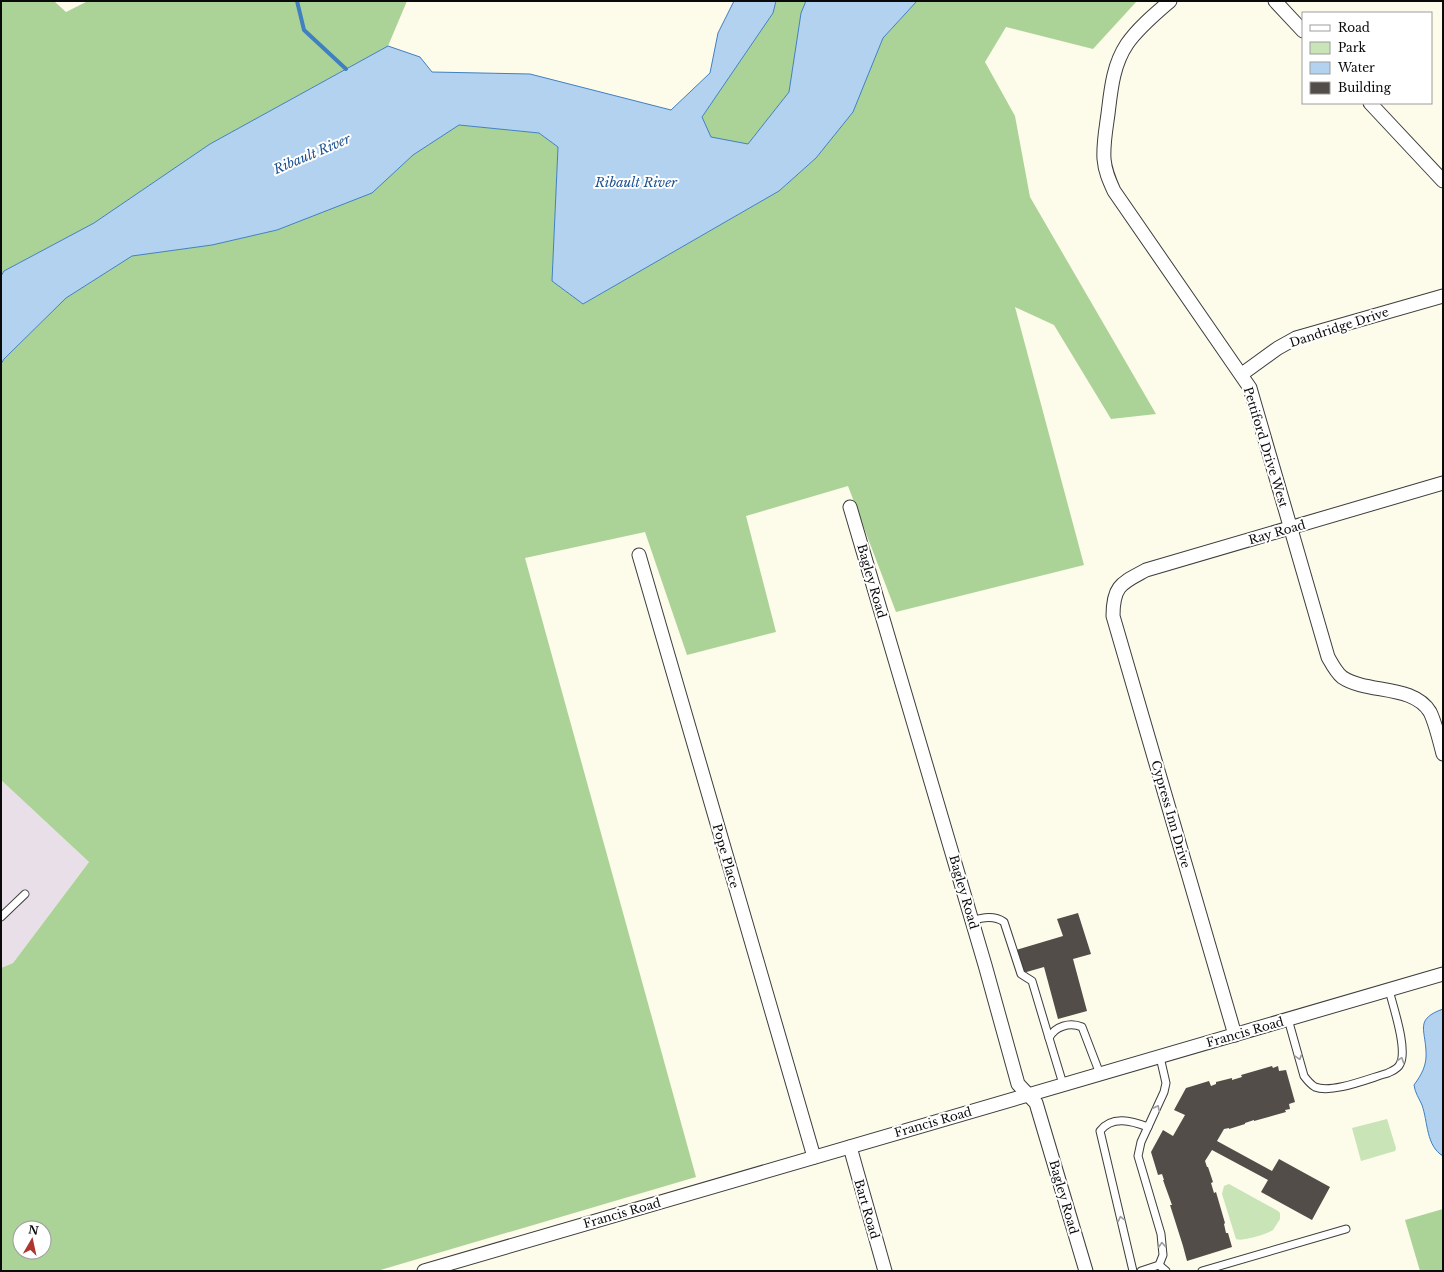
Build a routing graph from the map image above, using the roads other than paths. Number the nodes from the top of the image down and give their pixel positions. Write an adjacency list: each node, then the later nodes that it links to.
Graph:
1 (1170, 1): 7 (street, Pettiford Drive West)
2 (1275, 1): 3 (street)
3 (1302, 30)
4 (1371, 104): 5 (street)
5 (1443, 181)
6 (1443, 296): 7 (street, Dandridge Drive)
7 (1242, 374): 10 (street, Pettiford Drive West)
8 (1443, 483): 10 (street, Ray Road)
9 (850, 507): 16 (street, Bagley Road)
10 (1290, 528): 12 (street, Ray Road); 13 (street, Pettiford Drive West)
11 (639, 555): 28 (street, Pope Place)
12 (1116, 592): 20 (street, Cypress Inn Drive)
13 (1443, 754)
14 (24, 894): 15 (lane)
15 (1, 917)
16 (972, 921): 21 (lane); 25 (street, Bagley Road)
17 (1443, 974): 18 (street, Francis Road)
18 (1389, 990): 19 (street, Francis Road); 19 (lane, one-way to 18)
19 (1288, 1019): 20 (street, Francis Road)
20 (1235, 1035): 22 (street, Francis Road)
21 (1049, 1038): 23 (lane); 24 (lane)
22 (1160, 1057): 23 (street, Francis Road); 26 (lane, one-way to 22)
23 (1100, 1074): 24 (street, Francis Road)
24 (1063, 1084): 25 (street, Francis Road)
25 (1028, 1094): 27 (street, Francis Road); 33 (street, Bagley Road)
26 (1148, 1127): 30 (lane, one-way to 26); 34 (lane, one-way to 26)
27 (850, 1146): 28 (street, Francis Road); 32 (street, Bart Road)
28 (814, 1157): 31 (street, Francis Road)
29 (1346, 1228): 37 (lane)
30 (1159, 1265): 35 (lane); 36 (lane)
31 (424, 1271)
32 (885, 1271)
33 (1086, 1271)
34 (1133, 1271)
35 (1141, 1271)
36 (1166, 1271)
37 (1202, 1271)

